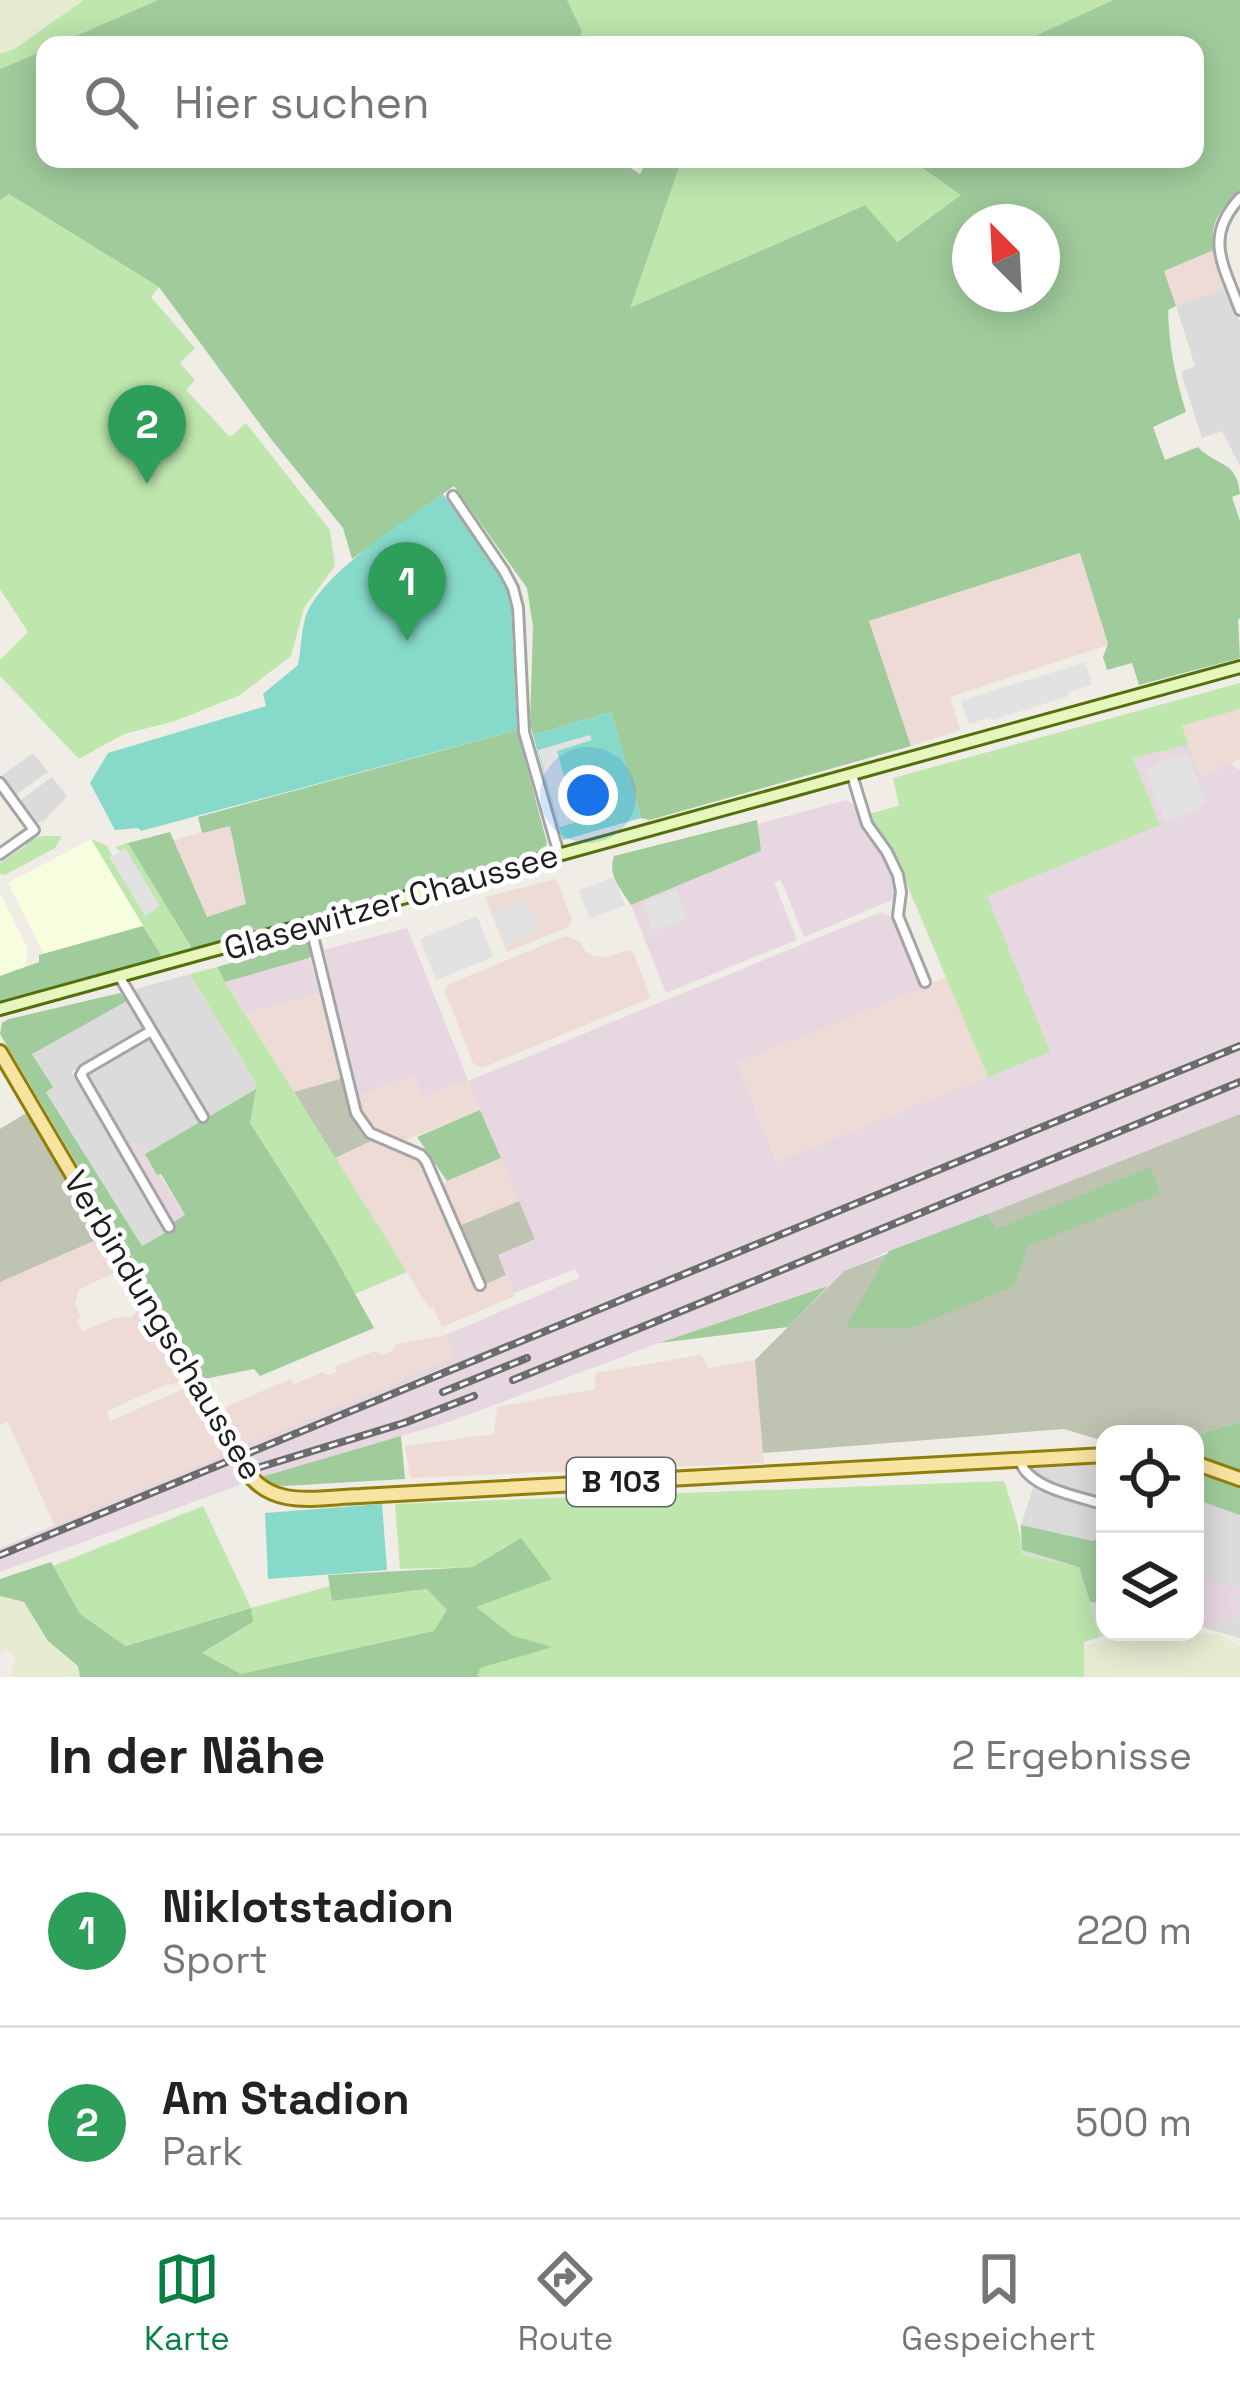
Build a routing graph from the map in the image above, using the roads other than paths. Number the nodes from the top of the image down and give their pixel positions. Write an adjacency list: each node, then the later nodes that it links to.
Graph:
1 (1240, 198): 2 (street)
2 (1240, 310)
3 (453, 496): 8 (street)
4 (1240, 668): 5 (main road, Glasewitzer Chaussee)
5 (851, 773): 8 (main road, Glasewitzer Chaussee); 11 (street)
6 (0, 783): 7 (street)
7 (0, 854)
8 (559, 854): 9 (main road, Glasewitzer Chaussee)
9 (310, 924): 10 (main road, Glasewitzer Chaussee); 17 (street)
10 (119, 976): 12 (main road, Glasewitzer Chaussee); 13 (street)
11 (925, 982)
12 (0, 1009)
13 (151, 1030): 15 (street); 16 (street)
14 (0, 1052): 19 (main road, Verbindungschaussee / B 103)
15 (203, 1117)
16 (169, 1227)
17 (480, 1285)
18 (1096, 1456): 19 (main road, Verbindungschaussee / B 103)
19 (1020, 1460): 22 (street)
20 (1204, 1466): 21 (main road)
21 (1240, 1479)
22 (1096, 1502)

